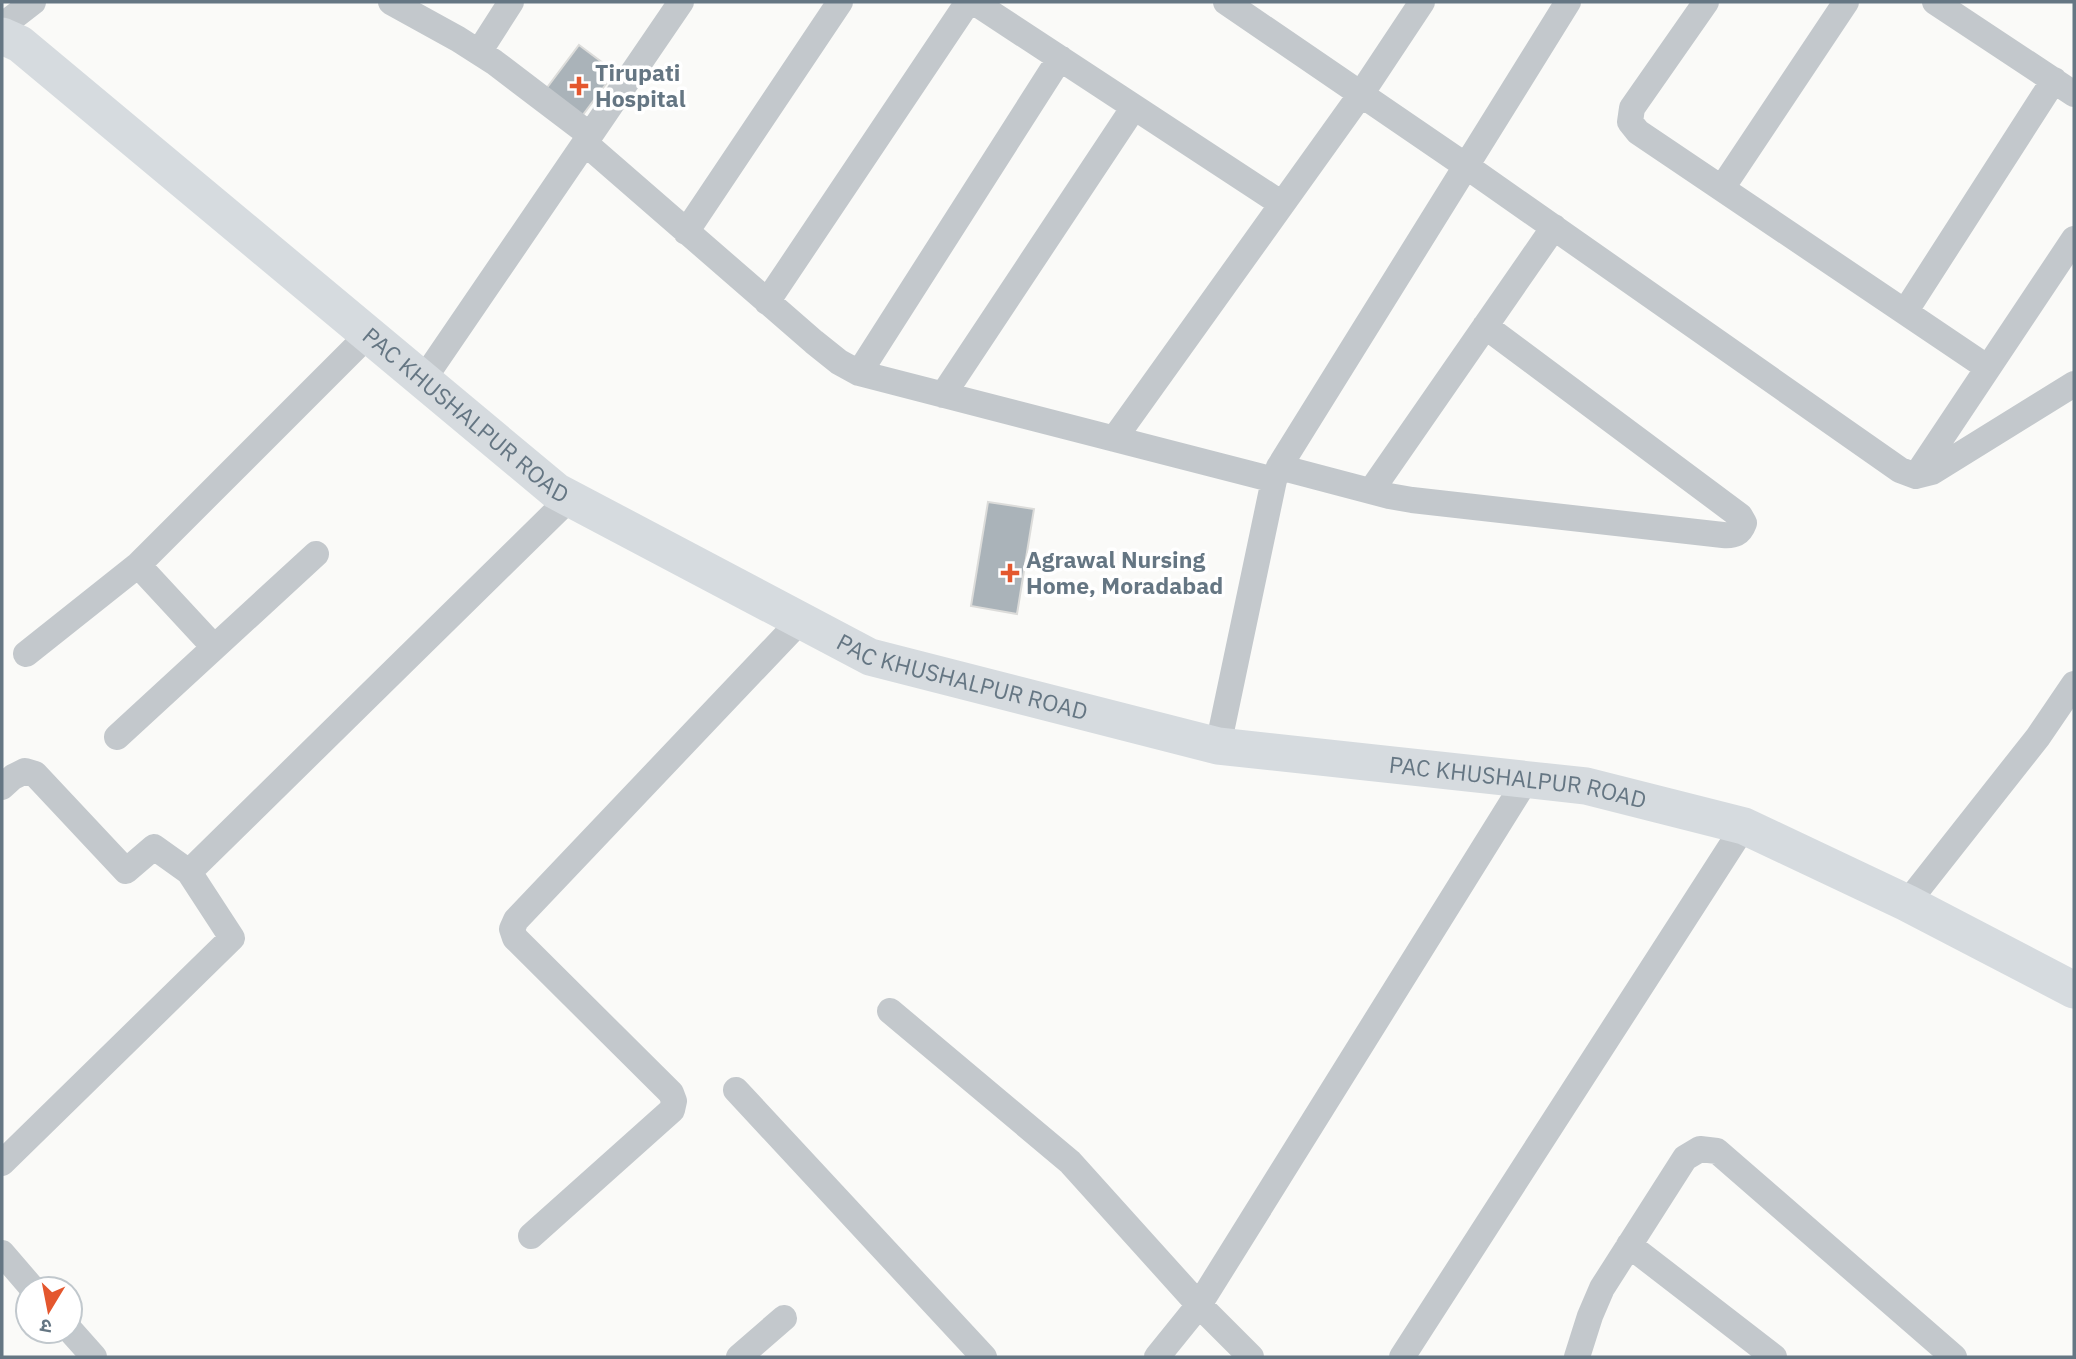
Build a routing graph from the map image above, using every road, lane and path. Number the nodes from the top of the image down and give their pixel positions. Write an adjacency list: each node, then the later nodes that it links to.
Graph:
1 (33, 2): 14 (street)
2 (391, 2): 16 (street)
3 (511, 2): 16 (street)
4 (681, 2): 21 (street)
5 (840, 2): 26 (street)
6 (968, 2): 28 (street)
7 (974, 2): 17 (street)
8 (1226, 2): 19 (street)
9 (1422, 2): 19 (street)
10 (1568, 2): 22 (street)
11 (1706, 2): 23 (street)
12 (1846, 2): 23 (street)
13 (1935, 2): 18 (street)
14 (2, 26)
15 (2, 36): 31 (main road, PAC KHUSHALPUR ROAD)
16 (478, 52): 21 (street)
17 (1060, 58): 20 (street); 33 (street)
18 (2064, 87): 29 (street)
19 (1361, 94): 22 (street); 24 (street)
20 (1134, 107): 24 (street); 36 (street)
21 (587, 139): 26 (street); 34 (street)
22 (1466, 166): 25 (street); 38 (street)
23 (1722, 188): 29 (street)
24 (1282, 204): 37 (street)
25 (1554, 227): 30 (street); 39 (street)
26 (686, 232): 28 (street)
27 (2074, 239): 32 (street)
28 (767, 302): 33 (street)
29 (1905, 312): 32 (street)
30 (1485, 326): 40 (street); 40 (street)
31 (368, 335): 34 (main road, PAC KHUSHALPUR ROAD); 43 (street)
32 (1988, 368): 39 (street)
33 (859, 373): 36 (street)
34 (423, 380): 41 (main road, PAC KHUSHALPUR ROAD)
35 (2074, 384): 39 (street)
36 (943, 396): 37 (street)
37 (1114, 439): 38 (street)
38 (1276, 474): 40 (street); 49 (street)
39 (1916, 475)
40 (1371, 491)
41 (570, 498): 44 (main road, PAC KHUSHALPUR ROAD); 53 (street)
42 (316, 554): 45 (street)
43 (138, 565): 45 (street); 46 (street)
44 (802, 620): 49 (main road, PAC KHUSHALPUR ROAD); 59 (street)
45 (214, 647): 48 (street)
46 (26, 654)
47 (2074, 684): 54 (street)
48 (117, 737)
49 (1217, 746): 50 (main road, PAC KHUSHALPUR ROAD)
50 (1526, 780): 52 (main road, PAC KHUSHALPUR ROAD); 63 (street)
51 (2, 787): 53 (street)
52 (1744, 826): 54 (main road, PAC KHUSHALPUR ROAD); 69 (street)
53 (188, 872): 58 (street)
54 (1907, 903): 55 (main road, PAC KHUSHALPUR ROAD)
55 (2074, 990)
56 (890, 1011): 63 (street)
57 (736, 1090): 66 (street)
58 (2, 1163)
59 (531, 1236)
60 (1629, 1245): 70 (street); 71 (street); 72 (street)
61 (2, 1253): 62 (street)
62 (21, 1275)
63 (1199, 1305): 67 (street); 68 (street)
64 (784, 1318): 65 (street)
65 (739, 1357)
66 (984, 1357)
67 (1157, 1357)
68 (1251, 1357)
69 (1402, 1357)
70 (1577, 1357)
71 (1774, 1357)
72 (1954, 1357)

